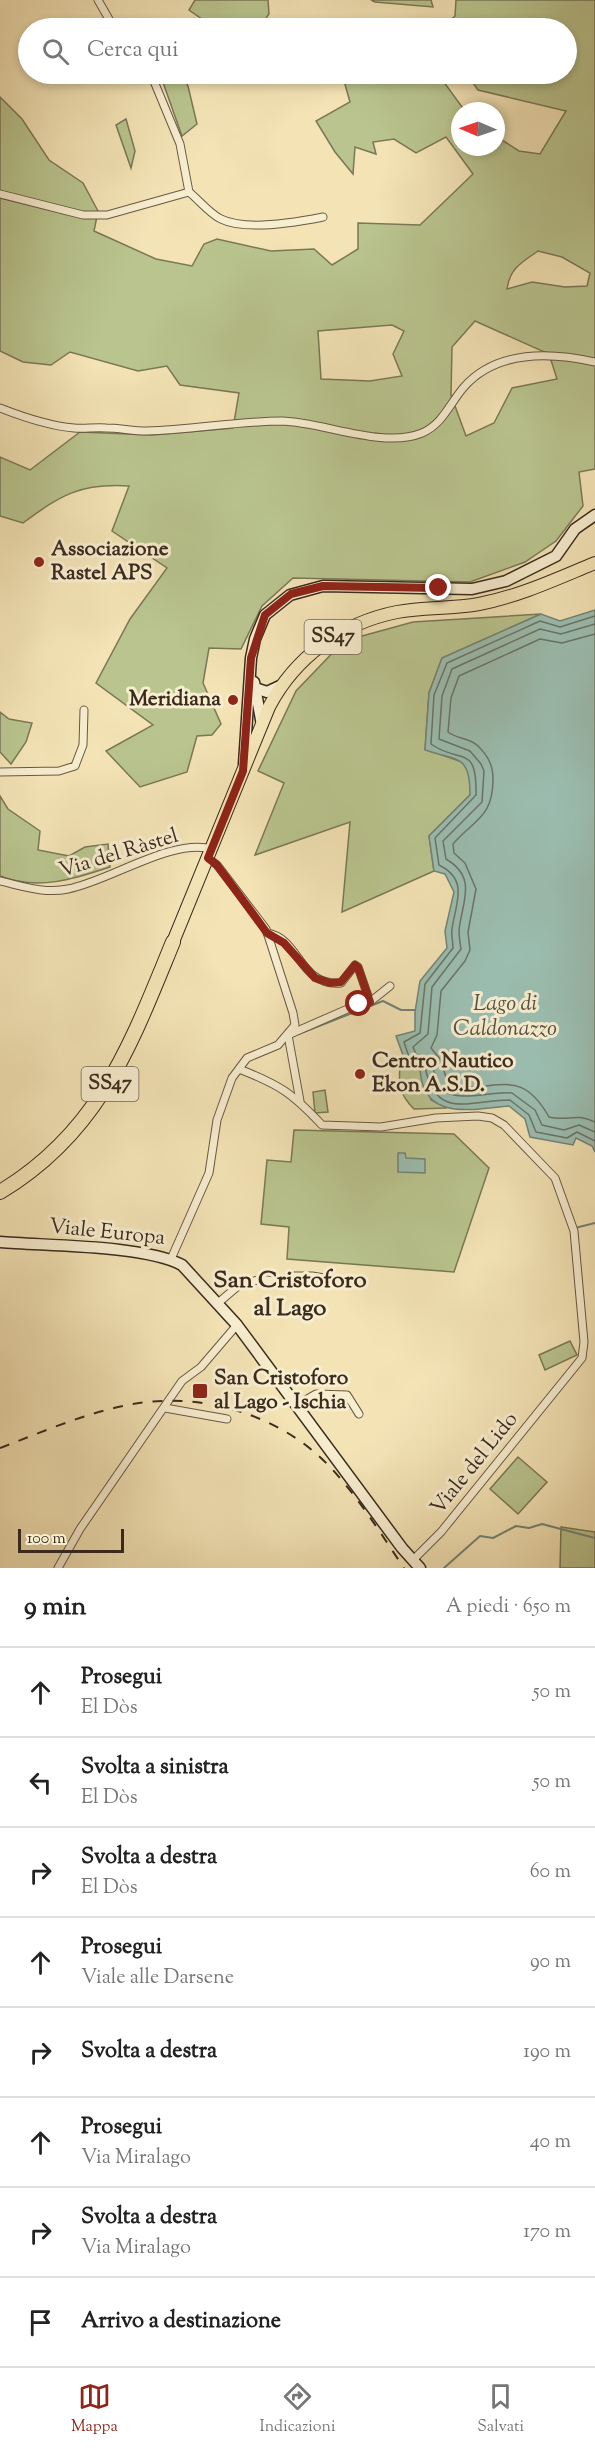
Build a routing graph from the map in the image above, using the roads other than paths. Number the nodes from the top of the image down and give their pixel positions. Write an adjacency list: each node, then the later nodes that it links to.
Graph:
1 (99, 0): 2 (street)
2 (109, 18)
3 (155, 84): 4 (street)
4 (189, 192): 5 (street); 6 (street)
5 (0, 194)
6 (323, 217)
7 (595, 362): 8 (street)
8 (0, 408)
9 (595, 515): 11 (street)
10 (595, 563): 12 (main road, SS47)
11 (251, 658): 13 (street); 15 (street)
12 (282, 686): 13 (street); 16 (main road, SS47)
13 (255, 688): 16 (street)
14 (84, 710): 18 (street)
15 (247, 718): 16 (street); 17 (street)
16 (261, 726): 17 (main road, SS47)
17 (243, 771): 19 (main road, SS47)
18 (0, 772)
19 (210, 854): 20 (street, Via del Ràstel); 21 (street); 22 (main road, SS47)
20 (0, 881)
21 (267, 933): 24 (street); 25 (street)
22 (173, 942): 28 (highway, SS47)
23 (390, 986): 24 (street)
24 (370, 1002): 25 (street)
25 (288, 1035): 26 (street); 27 (street)
26 (239, 1069): 27 (street, Viale del Lido); 30 (street)
27 (300, 1101): 38 (street, Viale del Lido)
28 (0, 1192)
29 (0, 1242): 30 (street, Viale Europa)
30 (171, 1259): 32 (street, Viale Europa)
31 (355, 1283): 32 (street)
32 (218, 1303): 33 (street, Viale Europa)
33 (237, 1325): 34 (street, Viale Europa); 35 (street)
34 (297, 1405): 36 (street); 38 (street, Viale Europa)
35 (165, 1408): 37 (street); 39 (street)
36 (359, 1414)
37 (227, 1419)
38 (416, 1564)
39 (58, 1568)

